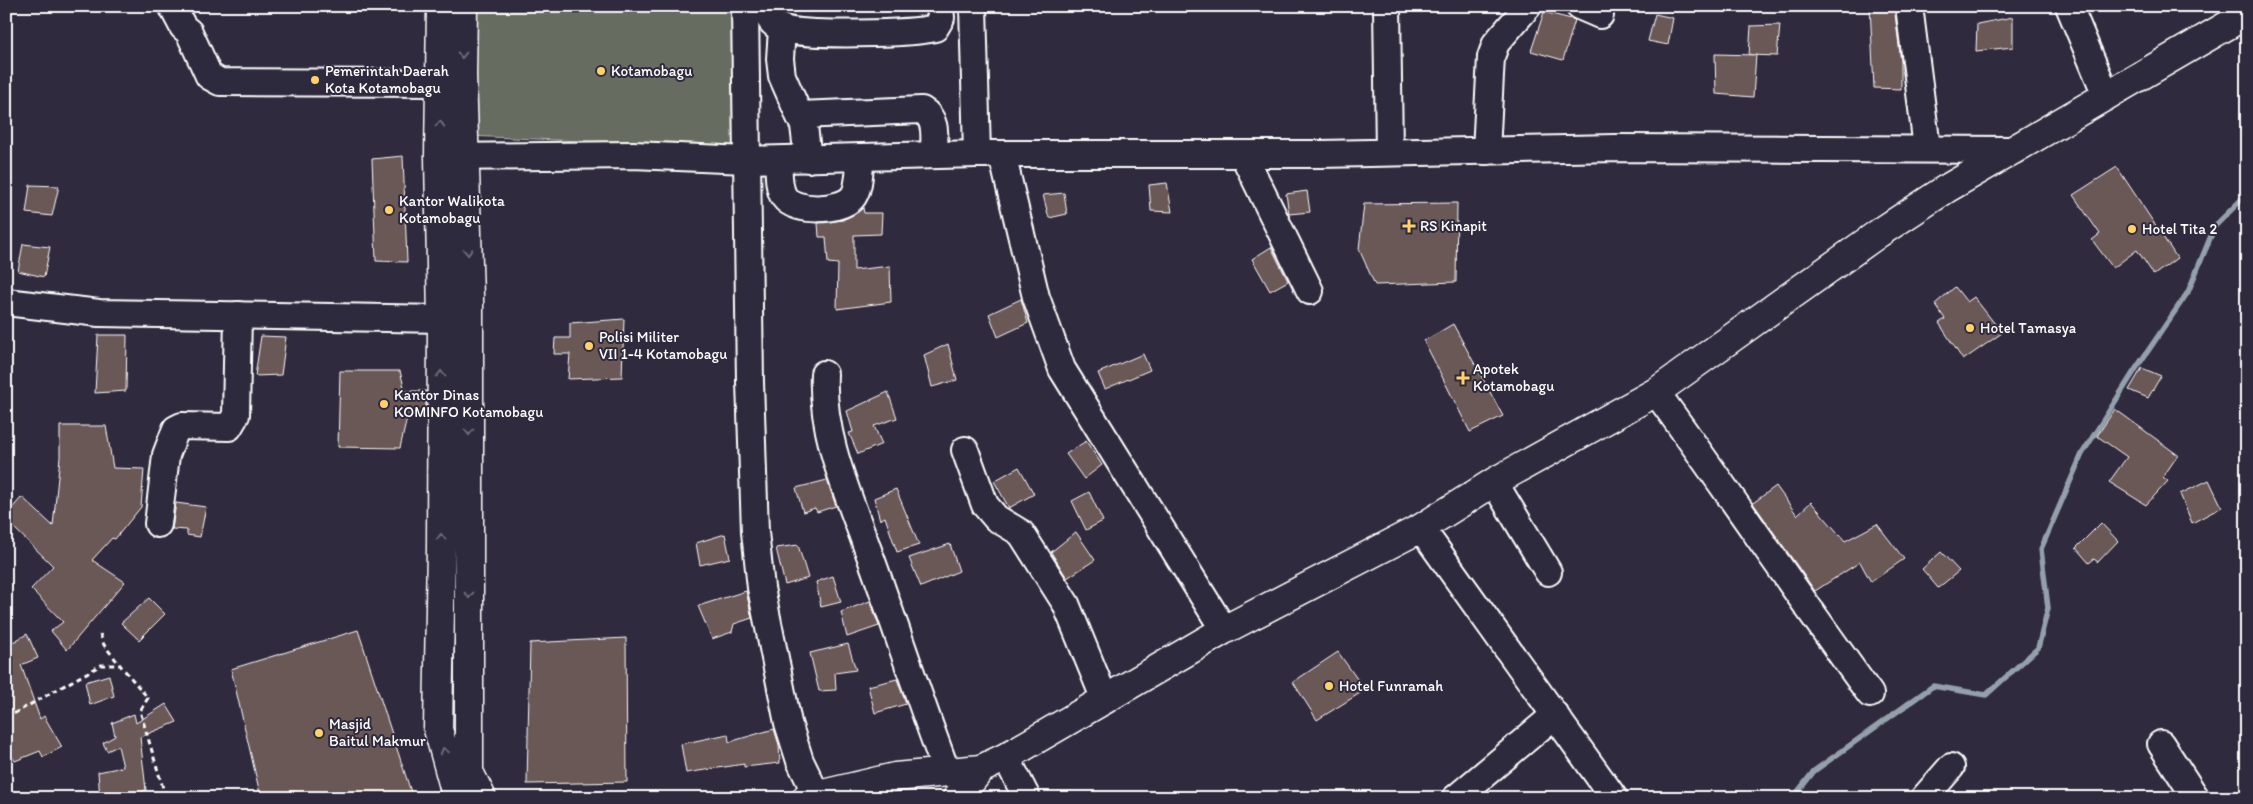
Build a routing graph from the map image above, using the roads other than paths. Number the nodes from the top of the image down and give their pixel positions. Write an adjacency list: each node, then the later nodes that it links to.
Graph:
1 (172, 6): 14 (street)
2 (442, 6): 14 (main road)
3 (463, 6): 24 (main road, one-way to 24)
4 (745, 6): 27 (street)
5 (767, 6): 13 (street)
6 (940, 6): 13 (street)
7 (973, 6): 21 (street)
8 (1387, 6): 20 (street)
9 (1528, 6): 19 (street)
10 (1909, 6): 17 (street)
11 (2069, 6): 15 (street)
12 (2247, 14): 15 (main road)
13 (782, 29): 16 (street)
14 (441, 83): 24 (main road, one-way to 14)
15 (2106, 95): 18 (main road)
16 (799, 115): 23 (street); 26 (street)
17 (1927, 148): 18 (street); 19 (street)
18 (2014, 150): 34 (main road)
19 (1486, 151): 20 (street)
20 (1389, 152): 22 (street)
21 (989, 154): 22 (street); 23 (street); 40 (street)
22 (1243, 154): 29 (street)
23 (934, 155): 25 (street)
24 (452, 157): 27 (street); 32 (main road); 51 (main road, one-way to 51)
25 (861, 157): 26 (street); 28 (street)
26 (808, 159): 28 (street)
27 (746, 160): 28 (street); 49 (street)
28 (778, 160)
29 (1310, 291)
30 (6, 302): 31 (street)
31 (238, 315): 32 (street); 37 (street)
32 (442, 319): 50 (main road, one-way to 32)
33 (824, 374): 47 (street)
34 (1656, 392): 36 (main road); 41 (street)
35 (965, 450): 42 (street)
36 (1494, 482): 38 (main road); 39 (street)
37 (158, 524)
38 (1421, 528): 40 (main road); 43 (street)
39 (1548, 572)
40 (1224, 630): 42 (main road)
41 (1870, 694)
42 (1106, 700): 45 (main road)
43 (1555, 715): 53 (street); 54 (street)
44 (2161, 744): 56 (street)
45 (1006, 757): 47 (main road); 52 (street)
46 (1952, 767): 55 (street)
47 (952, 786): 48 (main road)
48 (898, 788): 49 (main road)
49 (812, 797)
50 (457, 798)
51 (482, 798)
52 (1027, 798)
53 (1456, 798)
54 (1614, 798)
55 (1924, 798)
56 (2196, 798)

